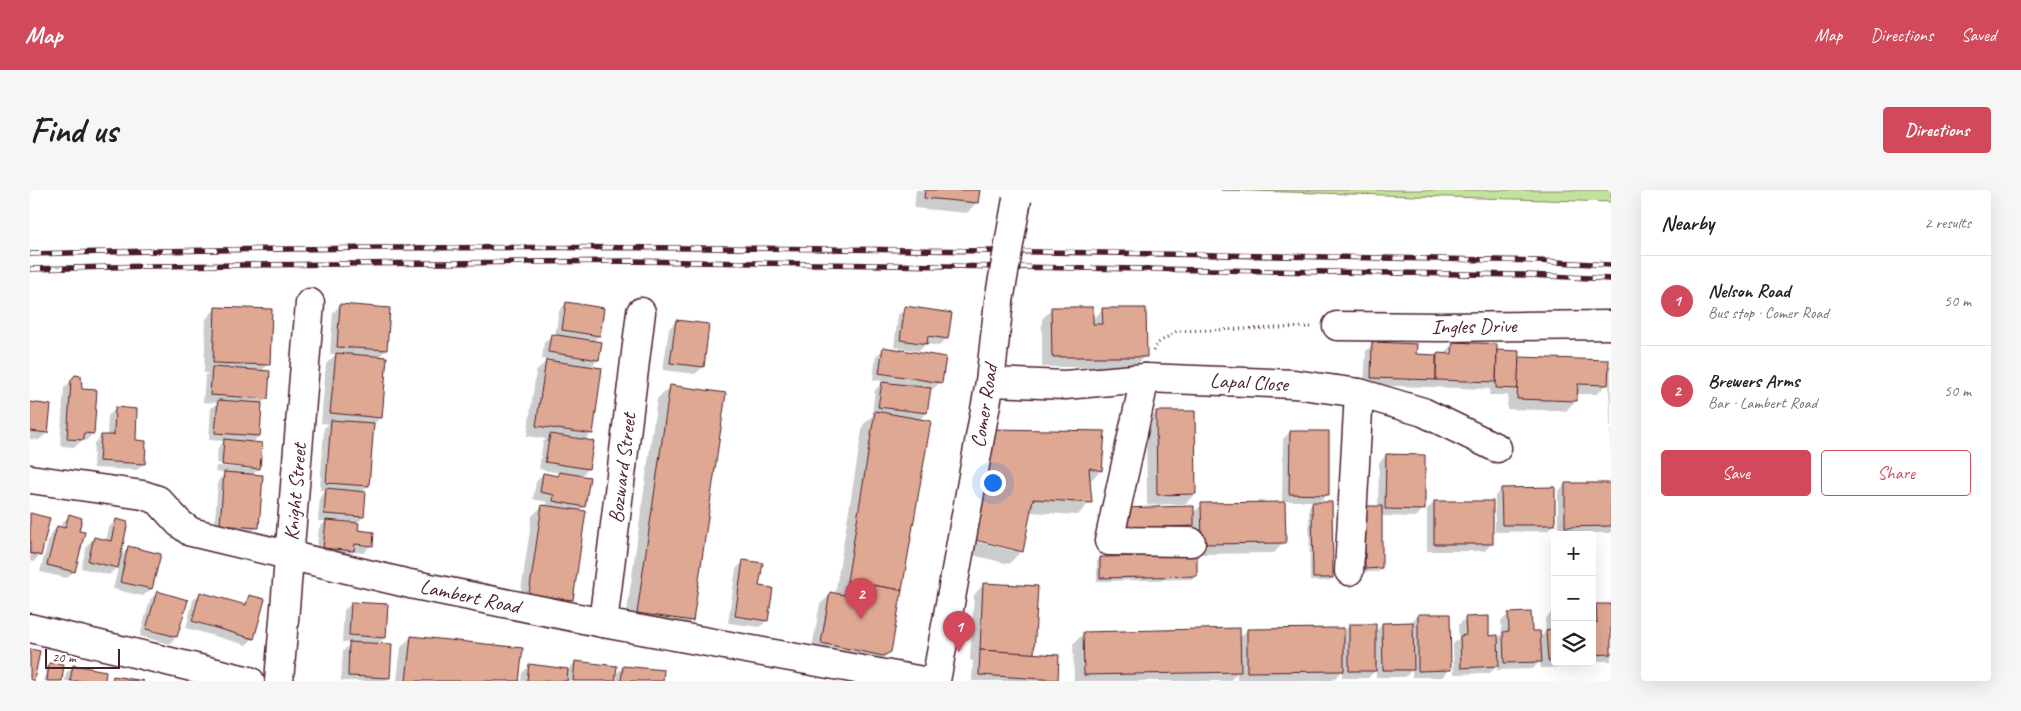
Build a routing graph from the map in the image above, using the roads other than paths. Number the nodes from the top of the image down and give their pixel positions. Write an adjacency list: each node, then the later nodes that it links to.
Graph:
1 (1018, 195): 7 (street, Comer Road, bridge)
2 (310, 303): 12 (street, Knight Street)
3 (641, 312): 14 (street, Bozward Street)
4 (1611, 325): 5 (street, Ingles Drive)
5 (1337, 326)
6 (1145, 378): 7 (street, Lapal Close); 8 (street, Lapal Close); 11 (street)
7 (990, 382): 19 (street, Comer Road)
8 (1359, 393): 9 (street, Lapal Close); 13 (street)
9 (1497, 448)
10 (30, 479): 12 (street, Lambert Road)
11 (1191, 542)
12 (289, 556): 14 (street, Lambert Road); 17 (street, Knight Street)
13 (1349, 571)
14 (603, 624): 18 (street, Lambert Road)
15 (30, 628): 16 (street)
16 (250, 681)
17 (278, 681)
18 (923, 681)
19 (936, 681)

